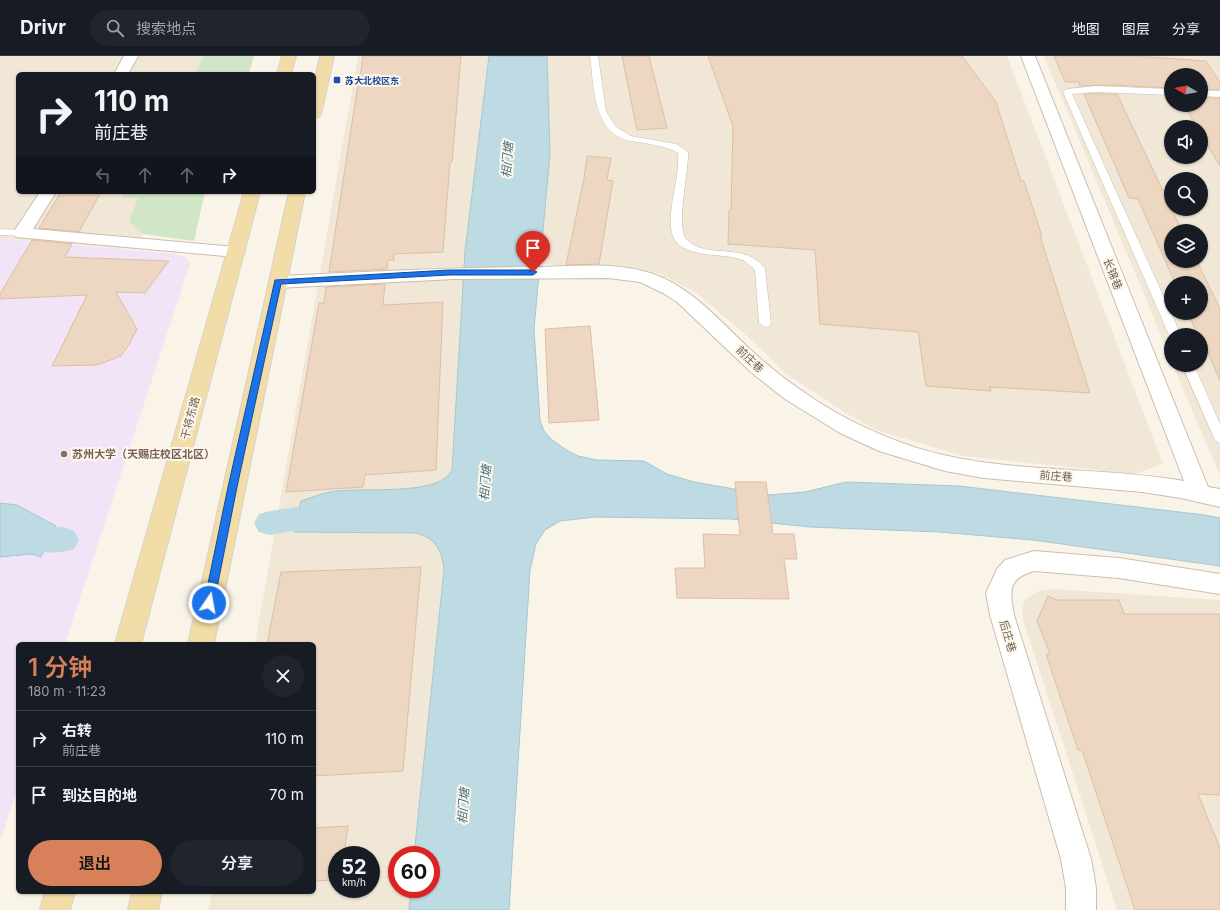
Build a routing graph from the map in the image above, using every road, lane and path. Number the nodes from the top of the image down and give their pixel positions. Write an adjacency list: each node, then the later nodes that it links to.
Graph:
1 (131, 56): 6 (street)
2 (289, 56): 7 (main road)
3 (327, 56): 11 (main road)
4 (594, 56): 19 (lane)
5 (1028, 56): 23 (street, 长锦巷)
6 (122, 72)
7 (285, 72)
8 (1164, 92): 20 (lane)
9 (1208, 93): 10 (lane)
10 (1220, 94)
11 (316, 105)
12 (47, 194): 16 (street)
13 (251, 194): 17 (main road, 干将东路)
14 (297, 194): 18 (main road)
15 (0, 232): 16 (lane)
16 (22, 233): 17 (street)
17 (236, 252): 26 (main road, 干将东路)
18 (278, 282): 23 (street, 前庄巷); 27 (main road)
19 (765, 323)
20 (1172, 328)
21 (1191, 372): 22 (lane)
22 (1220, 438)
23 (1198, 492): 24 (street, 前庄巷)
24 (1220, 498)
25 (1220, 584): 32 (street, 后庄巷)
26 (129, 642)
27 (200, 642)
28 (59, 894): 30 (main road)
29 (147, 894): 31 (main road)
30 (55, 910)
31 (143, 910)
32 (1081, 910)

